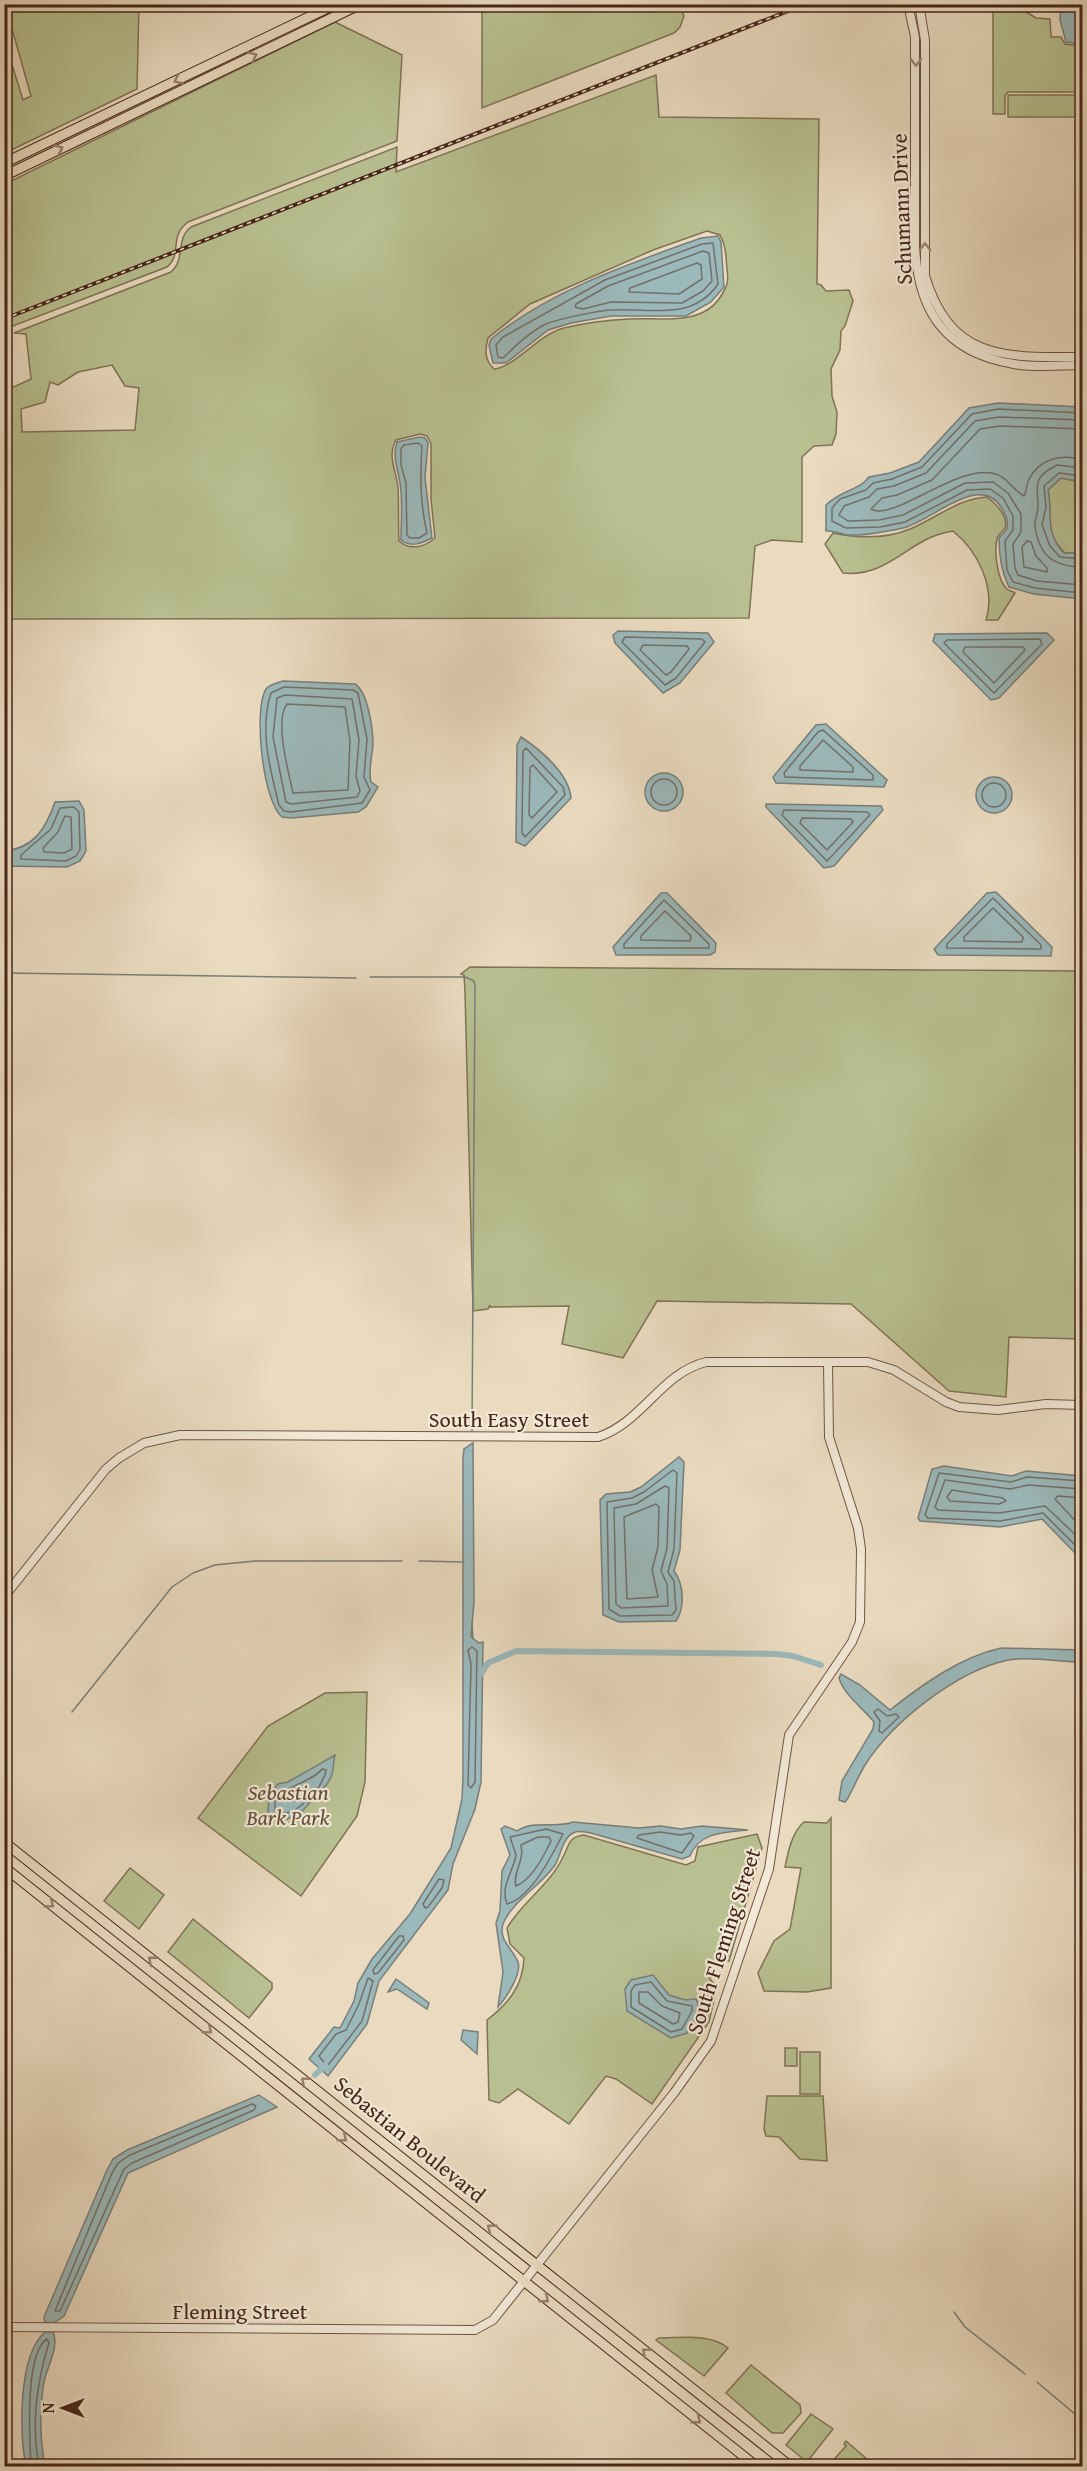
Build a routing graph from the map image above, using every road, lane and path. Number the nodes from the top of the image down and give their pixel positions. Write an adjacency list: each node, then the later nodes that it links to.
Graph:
1 (336, 4): 7 (main road)
2 (361, 4): 8 (main road, one-way to 2)
3 (908, 4): 6 (street, Schumann Drive)
4 (919, 4): 5 (street, Schumann Drive)
5 (925, 39): 6 (street); 9 (street, Schumann Drive)
6 (915, 40): 10 (street, Schumann Drive, one-way to 10)
7 (230, 55): 8 (main road); 11 (main road, one-way to 11)
8 (227, 69): 12 (main road, one-way to 8)
9 (925, 100): 10 (street); 13 (street, Schumann Drive, one-way to 9)
10 (916, 101): 14 (street, Schumann Drive)
11 (4, 163)
12 (5, 174)
13 (1083, 357)
14 (1083, 365)
15 (828, 1362): 16 (street, South Easy Street); 17 (street, South Easy Street); 20 (street, South Fleming Street)
16 (1083, 1405)
17 (4, 1597)
18 (4, 1842): 20 (main road, Sebastian Boulevard, one-way to 18)
19 (4, 1867): 21 (main road, Sebastian Boulevard, one-way to 21)
20 (537, 2264): 21 (street, South Fleming Street); 25 (main road, Sebastian Boulevard, one-way to 20)
21 (523, 2282): 23 (street, South Fleming Street); 24 (main road, Sebastian Boulevard, one-way to 24)
22 (4, 2327): 23 (street, Fleming Street)
23 (475, 2330)
24 (756, 2466)
25 (790, 2466)

